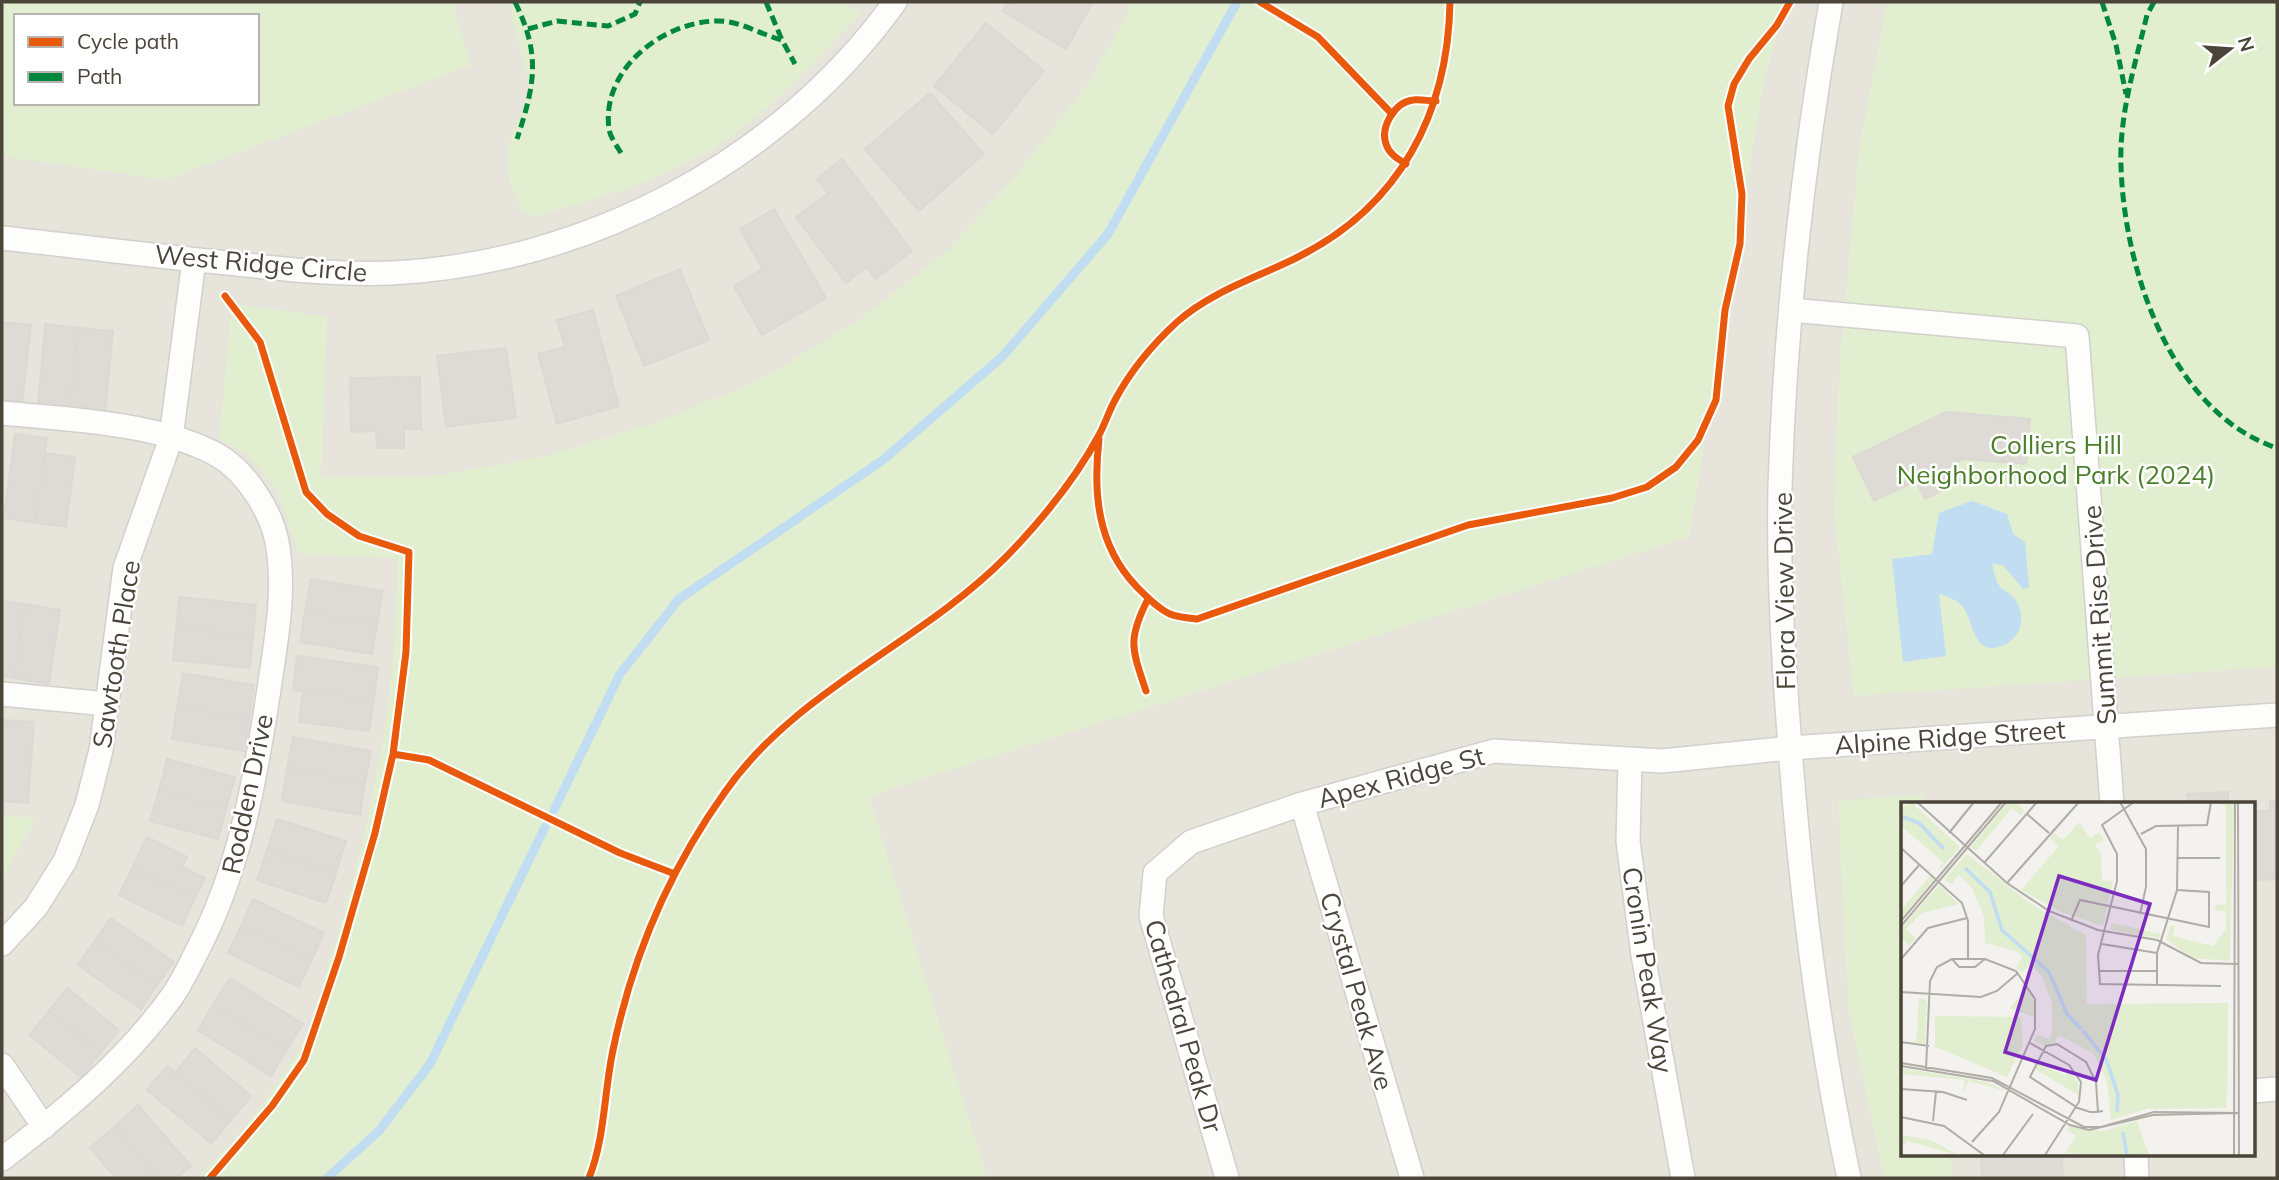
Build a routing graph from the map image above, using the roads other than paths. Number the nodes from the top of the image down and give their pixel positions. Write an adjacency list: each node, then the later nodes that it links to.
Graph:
1 (895, 2): 4 (street, West Ridge Circle)
2 (1832, 2): 5 (street, Flora View Drive)
3 (2, 237): 4 (street, West Ridge Circle)
4 (194, 260): 7 (street, Sawtooth Place)
5 (1791, 310): 11 (street, Summit Rise Drive); 12 (street, Flora View Drive)
6 (2, 413): 7 (street, Rodden Drive)
7 (171, 438): 9 (street, Sawtooth Place); 21 (street, Rodden Drive)
8 (2, 694): 9 (street)
9 (107, 704): 17 (street, Sawtooth Place)
10 (2277, 715): 11 (street, Alpine Ridge Street)
11 (2107, 726): 12 (street, Alpine Ridge Street); 14 (street, Summit Rise Drive)
12 (1790, 748): 13 (street, Apex Ridge St); 27 (street, Flora View Drive)
13 (1630, 760): 15 (street, Apex Ridge St); 26 (street, Cronin Peak Way)
14 (2112, 802)
15 (1301, 804): 16 (street, Apex Ridge St); 25 (street, Crystal Peak Ave)
16 (1156, 873): 24 (street, Cathedral Peak Dr)
17 (2, 944)
18 (2, 1065): 21 (street)
19 (2277, 1089): 20 (street)
20 (2254, 1091)
21 (44, 1126): 23 (street, Rodden Drive)
22 (2136, 1156): 28 (street)
23 (2, 1159)
24 (1227, 1178)
25 (1412, 1178)
26 (1684, 1178)
27 (1849, 1178)
28 (2137, 1178)

